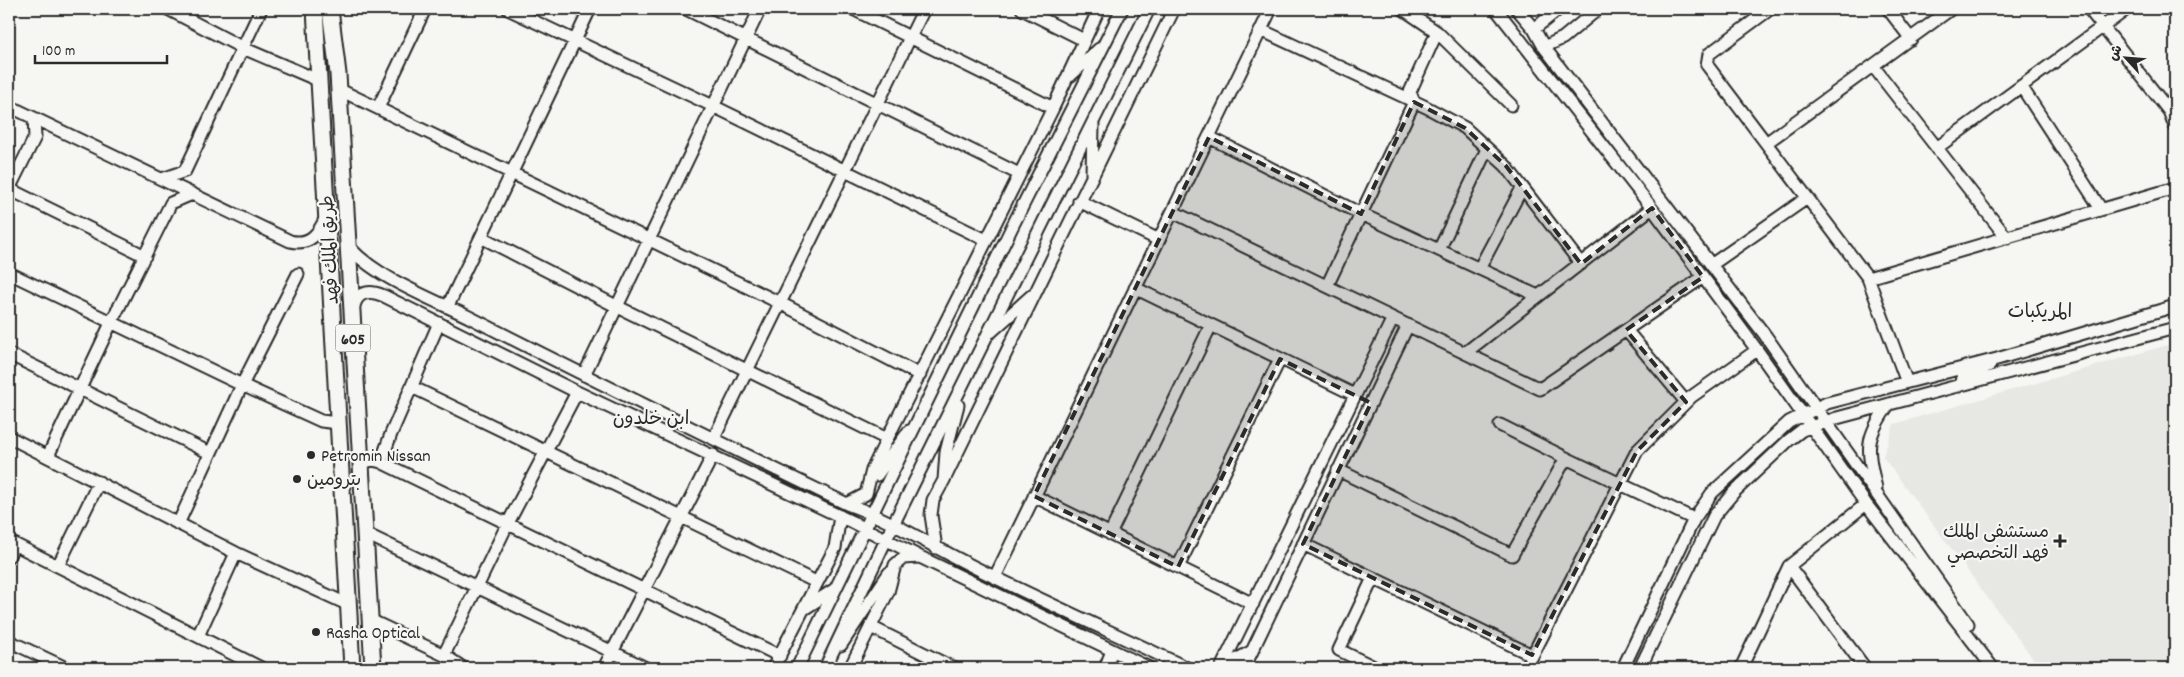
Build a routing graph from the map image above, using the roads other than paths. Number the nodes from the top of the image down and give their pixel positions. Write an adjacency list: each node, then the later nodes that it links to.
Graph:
1 (168, 9): 38 (street)
2 (261, 9): 38 (street)
3 (315, 9): 42 (highway, طريق الملك فهد / 605)
4 (330, 9): 44 (highway, طريق الملك فهد / 605)
5 (425, 9): 50 (street)
6 (508, 9): 36 (street)
7 (590, 9): 36 (street)
8 (686, 9): 32 (street)
9 (760, 9): 32 (street)
10 (854, 9): 33 (street)
11 (924, 9): 33 (street)
12 (1022, 9): 35 (street)
13 (1099, 9): 35 (street)
14 (1122, 9): 37 (street)
15 (1149, 9): 53 (street)
16 (1174, 9): 62 (street)
17 (1271, 9): 30 (street)
18 (1403, 9): 31 (street)
19 (1496, 9): 70 (street)
20 (1517, 9): 29 (street)
21 (1559, 9): 29 (street)
22 (1598, 9): 39 (street)
23 (1770, 9): 56 (street)
24 (1888, 9): 34 (street)
25 (1951, 9): 34 (street)
26 (2090, 9): 28 (street)
27 (2128, 9): 28 (street)
28 (2103, 27): 43 (street); 54 (street)
29 (1534, 29): 39 (street)
30 (1261, 30): 45 (street); 55 (street)
31 (1437, 32): 45 (street); 47 (street)
32 (746, 37): 46 (street); 49 (street)
33 (910, 37): 46 (street); 51 (street)
34 (1911, 38): 40 (street)
35 (1084, 40): 41 (street)
36 (575, 42): 49 (street); 60 (street)
37 (1104, 45): 41 (street); 110 (street)
38 (243, 48): 42 (street); 63 (street)
39 (1544, 48): 84 (street)
40 (1873, 66): 56 (street); 57 (street)
41 (1066, 79): 51 (street)
42 (320, 80): 74 (highway, طريق الملك فهد / 605)
43 (2021, 86): 57 (street); 71 (street)
44 (338, 89): 50 (street); 80 (highway, طريق الملك فهد / 605)
45 (1414, 102): 58 (street); 73 (street)
46 (877, 103): 59 (street); 61 (street)
47 (1511, 105)
48 (9, 106): 52 (street)
49 (714, 106): 59 (street); 77 (street)
50 (378, 108): 60 (street)
51 (1053, 108): 61 (street)
52 (34, 119): 63 (street); 66 (street)
53 (1093, 122): 62 (street); 109 (street)
54 (2175, 126)
55 (1209, 137): 72 (street); 73 (street)
56 (1766, 143): 68 (street)
57 (1938, 147): 76 (street)
58 (1487, 149): 64 (street); 81 (street)
59 (845, 170): 78 (street); 96 (street)
60 (512, 173): 75 (street); 77 (street)
61 (1019, 174): 78 (street)
62 (1091, 178): 69 (street)
63 (162, 179): 67 (street)
64 (1522, 188): 83 (street); 85 (street)
65 (2175, 188): 71 (street)
66 (9, 189): 82 (street)
67 (192, 194): 74 (street); 82 (street)
68 (1807, 198): 84 (street); 90 (street)
69 (1079, 201): 79 (street); 93 (street)
70 (1652, 208): 83 (street); 88 (street)
71 (2101, 209): 76 (street)
72 (1172, 212): 79 (street); 91 (street)
73 (1361, 214): 81 (street); 91 (street)
74 (326, 215): 133 (highway, طريق الملك فهد / 605)
75 (483, 238): 98 (street); 99 (street)
76 (2007, 238): 90 (street)
77 (649, 240): 96 (street); 99 (street)
78 (986, 240): 97 (street)
79 (1158, 240): 92 (street)
80 (348, 245): 89 (street); 101 (highway, طريق الملك فهد / 605)
81 (1439, 250): 85 (street)
82 (145, 256): 103 (street)
83 (1581, 264): 95 (street)
84 (1711, 265): 129 (street)
85 (1479, 269): 95 (street)
86 (9, 273): 103 (street)
87 (298, 274): 121 (street)
88 (1703, 277): 108 (street); 111 (street)
89 (393, 278): 94 (street); 98 (street)
90 (1868, 278): 120 (street)
91 (1327, 286): 102 (street)
92 (1135, 288): 105 (street); 152 (street)
93 (1036, 291): 109 (street); 147 (street)
94 (384, 296): 101 (street); 104 (street)
95 (1538, 296): 112 (street)
96 (780, 303): 116 (street); 117 (street)
97 (955, 304): 110 (street); 117 (street)
98 (448, 306): 118 (street)
99 (616, 306): 116 (street); 118 (street)
100 (2175, 306): 115 (street)
101 (351, 317): 145 (highway, طريق الملك فهد / 605)
102 (1393, 318): 106 (street); 126 (street)
103 (112, 322): 121 (street); 124 (street)
104 (439, 323): 123 (street); 125 (street)
105 (1211, 325): 114 (street); 164 (street)
106 (1408, 326): 112 (street); 146 (street)
107 (2175, 328): 122 (street)
108 (1626, 330): 112 (street); 127 (street)
109 (986, 337): 119 (street)
110 (955, 346): 130 (street)
111 (1757, 350): 127 (street); 131 (street)
112 (1465, 353)
113 (9, 354): 124 (street)
114 (1280, 359): 126 (street); 174 (street)
115 (1996, 359): 120 (street); 122 (street)
116 (745, 371): 137 (street); 138 (street)
117 (920, 375): 138 (street)
118 (584, 376): 137 (street)
119 (965, 380): 147 (street); 160 (street)
120 (1906, 380): 129 (street)
121 (242, 385): 133 (street); 140 (street)
122 (1959, 386): 128 (street)
123 (412, 387): 139 (street); 144 (street)
124 (78, 389): 140 (street); 142 (street)
125 (577, 392): 139 (street); 141 (street)
126 (1355, 395): 181 (street)
127 (1686, 402): 149 (street)
128 (1889, 404): 132 (street); 151 (street)
129 (1815, 407): 131 (street); 132 (street)
130 (924, 412): 150 (street); 155 (street)
131 (1803, 413): 135 (street); 158 (street)
132 (1826, 421): 135 (street); 151 (street)
133 (338, 423): 182 (highway, طريق الملك فهد / 605)
134 (1500, 425): 143 (street)
135 (1812, 426): 154 (street); 214 (street)
136 (9, 437): 142 (street)
137 (714, 438): 153 (street)
138 (887, 439): 150 (street)
139 (544, 452): 156 (street); 161 (street)
140 (210, 453): 159 (street)
141 (713, 455): 156 (street); 157 (street)
142 (48, 456): 148 (street)
143 (1566, 458): 146 (street); 149 (street)
144 (381, 462): 145 (street); 161 (street)
145 (360, 463): 163 (highway, طريق الملك فهد / 605)
146 (1338, 470): 166 (street)
147 (944, 480): 167 (street)
148 (98, 482): 159 (street); 172 (street)
149 (1621, 483): 158 (street); 193 (street)
150 (866, 494): 153 (street)
151 (1878, 495): 217 (street)
152 (1034, 496): 164 (street); 175 (street)
153 (847, 504): 155 (street)
154 (1866, 504): 173 (street); 217 (street)
155 (873, 513): 160 (street); 162 (street)
156 (680, 516): 177 (street); 180 (street)
157 (840, 516): 162 (street); 177 (street)
158 (1694, 519): 213 (street)
159 (178, 524): 168 (street)
160 (894, 524): 165 (street); 167 (street)
161 (507, 525): 178 (street); 180 (street)
162 (865, 529): 165 (street); 179 (street)
163 (364, 532): 178 (street); 184 (highway, طريق الملك فهد / 605)
164 (1110, 534): 174 (street)
165 (886, 539): 170 (street); 194 (street)
166 (1303, 544): 176 (street); 189 (street)
167 (936, 548): 175 (street)
168 (236, 553): 182 (street); 186 (street)
169 (9, 556): 172 (street)
170 (920, 557): 171 (street); 188 (street)
171 (894, 564): 185 (street); 194 (street)
172 (58, 566): 186 (street)
173 (1789, 566): 215 (street); 216 (street)
174 (1178, 567): 181 (street)
175 (995, 577): 208 (street)
176 (1374, 578): 193 (street); 211 (street)
177 (816, 582): 183 (street)
178 (477, 587): 190 (street); 191 (street)
179 (836, 588): 183 (street); 204 (street)
180 (643, 590): 190 (street); 192 (street)
181 (1253, 604): 209 (street)
182 (349, 605): 198 (highway, طريق الملك فهد / 605)
183 (803, 610): 192 (street)
184 (370, 620): 191 (street); 199 (highway, طريق الملك فهد / 605)
185 (871, 627): 195 (street); 205 (street)
186 (198, 636): 197 (street)
187 (9, 641): 196 (street)
188 (1112, 651): 206 (street); 207 (street)
189 (1252, 651): 209 (street); 210 (street)
190 (612, 653): 201 (street); 202 (street)
191 (444, 655): 200 (street)
192 (780, 656): 203 (street)
193 (1532, 656): 212 (street)
194 (826, 666)
195 (946, 667)
196 (66, 668)
197 (261, 668)
198 (352, 668)
199 (373, 668)
200 (463, 668)
201 (604, 668)
202 (646, 668)
203 (773, 668)
204 (797, 668)
205 (850, 668)
206 (1105, 668)
207 (1149, 668)
208 (1187, 668)
209 (1221, 668)
210 (1244, 668)
211 (1376, 668)
212 (1526, 668)
213 (1623, 668)
214 (1640, 668)
215 (1741, 668)
216 (1866, 668)
217 (1994, 668)

